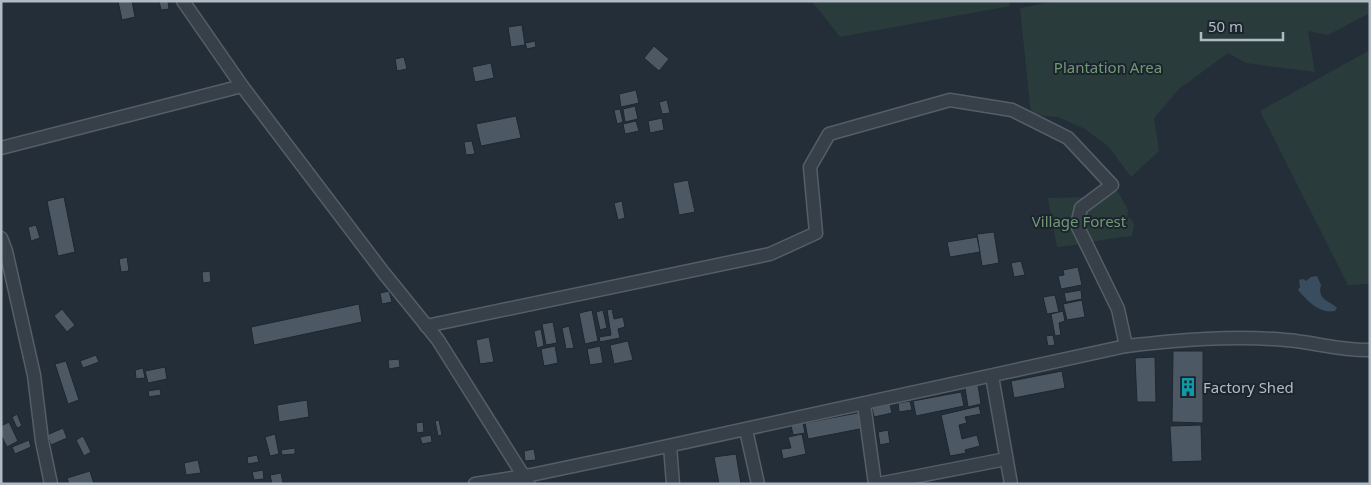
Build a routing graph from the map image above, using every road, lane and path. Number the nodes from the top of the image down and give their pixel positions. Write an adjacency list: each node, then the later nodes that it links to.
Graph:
1 (183, 1): 2 (street)
2 (242, 86): 3 (street); 5 (street)
3 (1, 148)
4 (1, 238): 15 (street)
5 (426, 326): 6 (street); 14 (street)
6 (1126, 346): 7 (street); 8 (street)
7 (1370, 350)
8 (992, 376): 9 (street); 12 (street)
9 (864, 404): 10 (street); 19 (street)
10 (746, 430): 11 (street); 18 (street)
11 (670, 446): 14 (street); 17 (street)
12 (1006, 459): 13 (street); 20 (street)
13 (939, 478): 19 (street)
14 (526, 480): 16 (street)
15 (51, 484)
16 (475, 484)
17 (673, 484)
18 (758, 484)
19 (877, 484)
20 (1011, 484)

